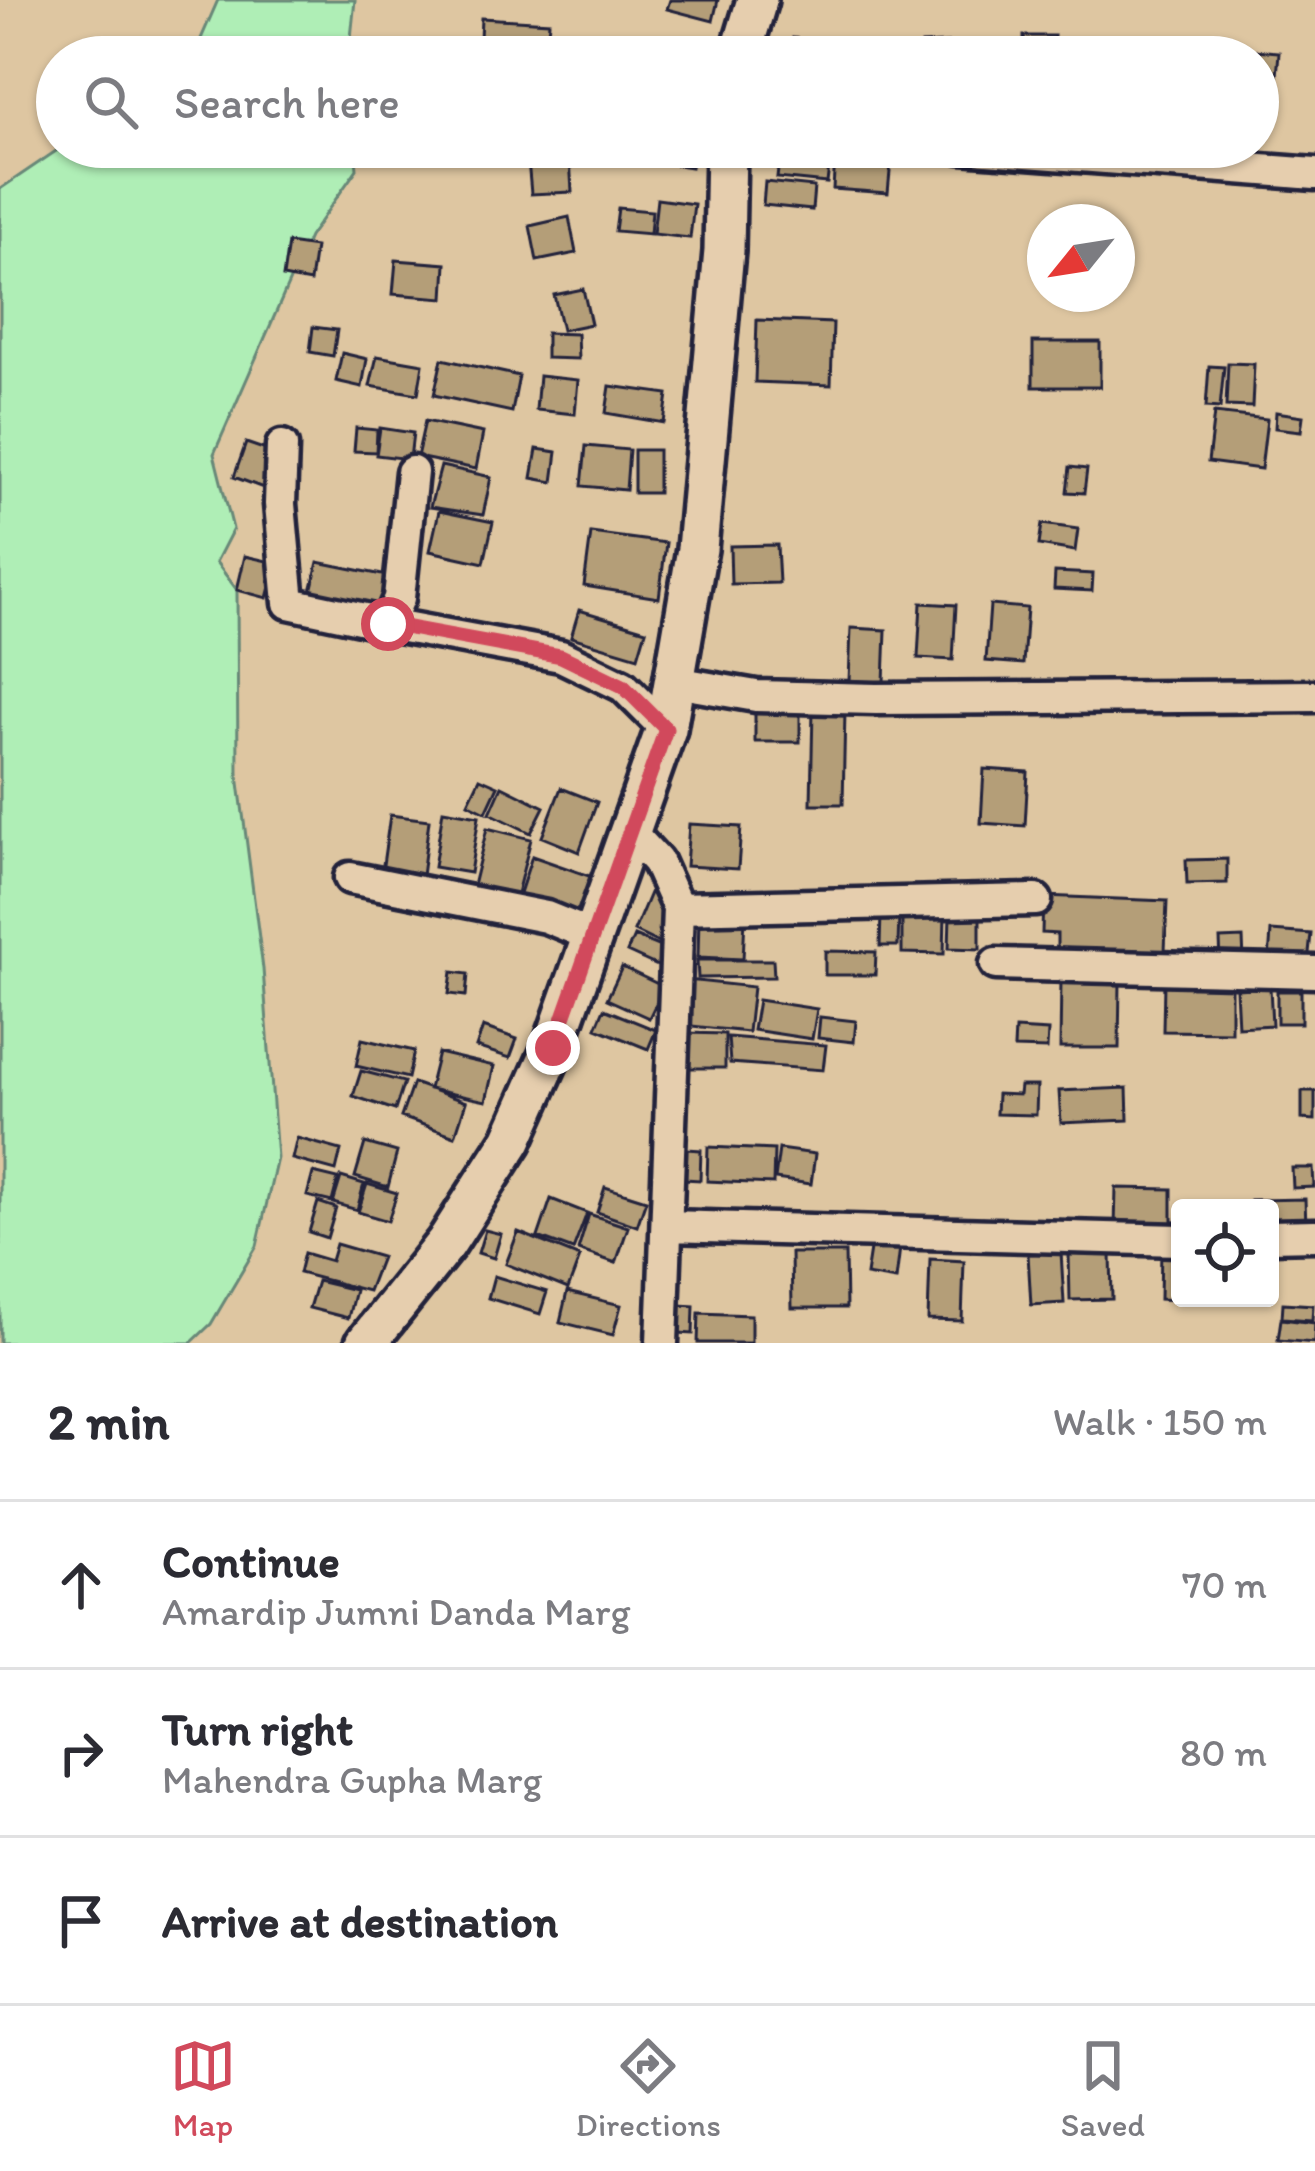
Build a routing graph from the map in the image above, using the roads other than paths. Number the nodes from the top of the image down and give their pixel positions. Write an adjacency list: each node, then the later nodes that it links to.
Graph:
1 (757, 0): 2 (main road)
2 (746, 36)
3 (726, 168): 9 (main road)
4 (1236, 168): 5 (street)
5 (1315, 174)
6 (282, 446): 8 (street)
7 (412, 472): 8 (street)
8 (388, 624): 11 (street)
9 (675, 682): 10 (street); 11 (main road)
10 (1315, 696)
11 (666, 729): 12 (main road)
12 (632, 834): 15 (street); 16 (main road)
13 (350, 878): 16 (street)
14 (1036, 900): 15 (street)
15 (678, 908): 19 (street)
16 (593, 936): 23 (main road)
17 (996, 964): 18 (street)
18 (1315, 972)
19 (668, 1226): 22 (street); 24 (street)
20 (1315, 1234): 21 (street)
21 (1279, 1236)
22 (1171, 1240)
23 (366, 1343)
24 (662, 1343)

